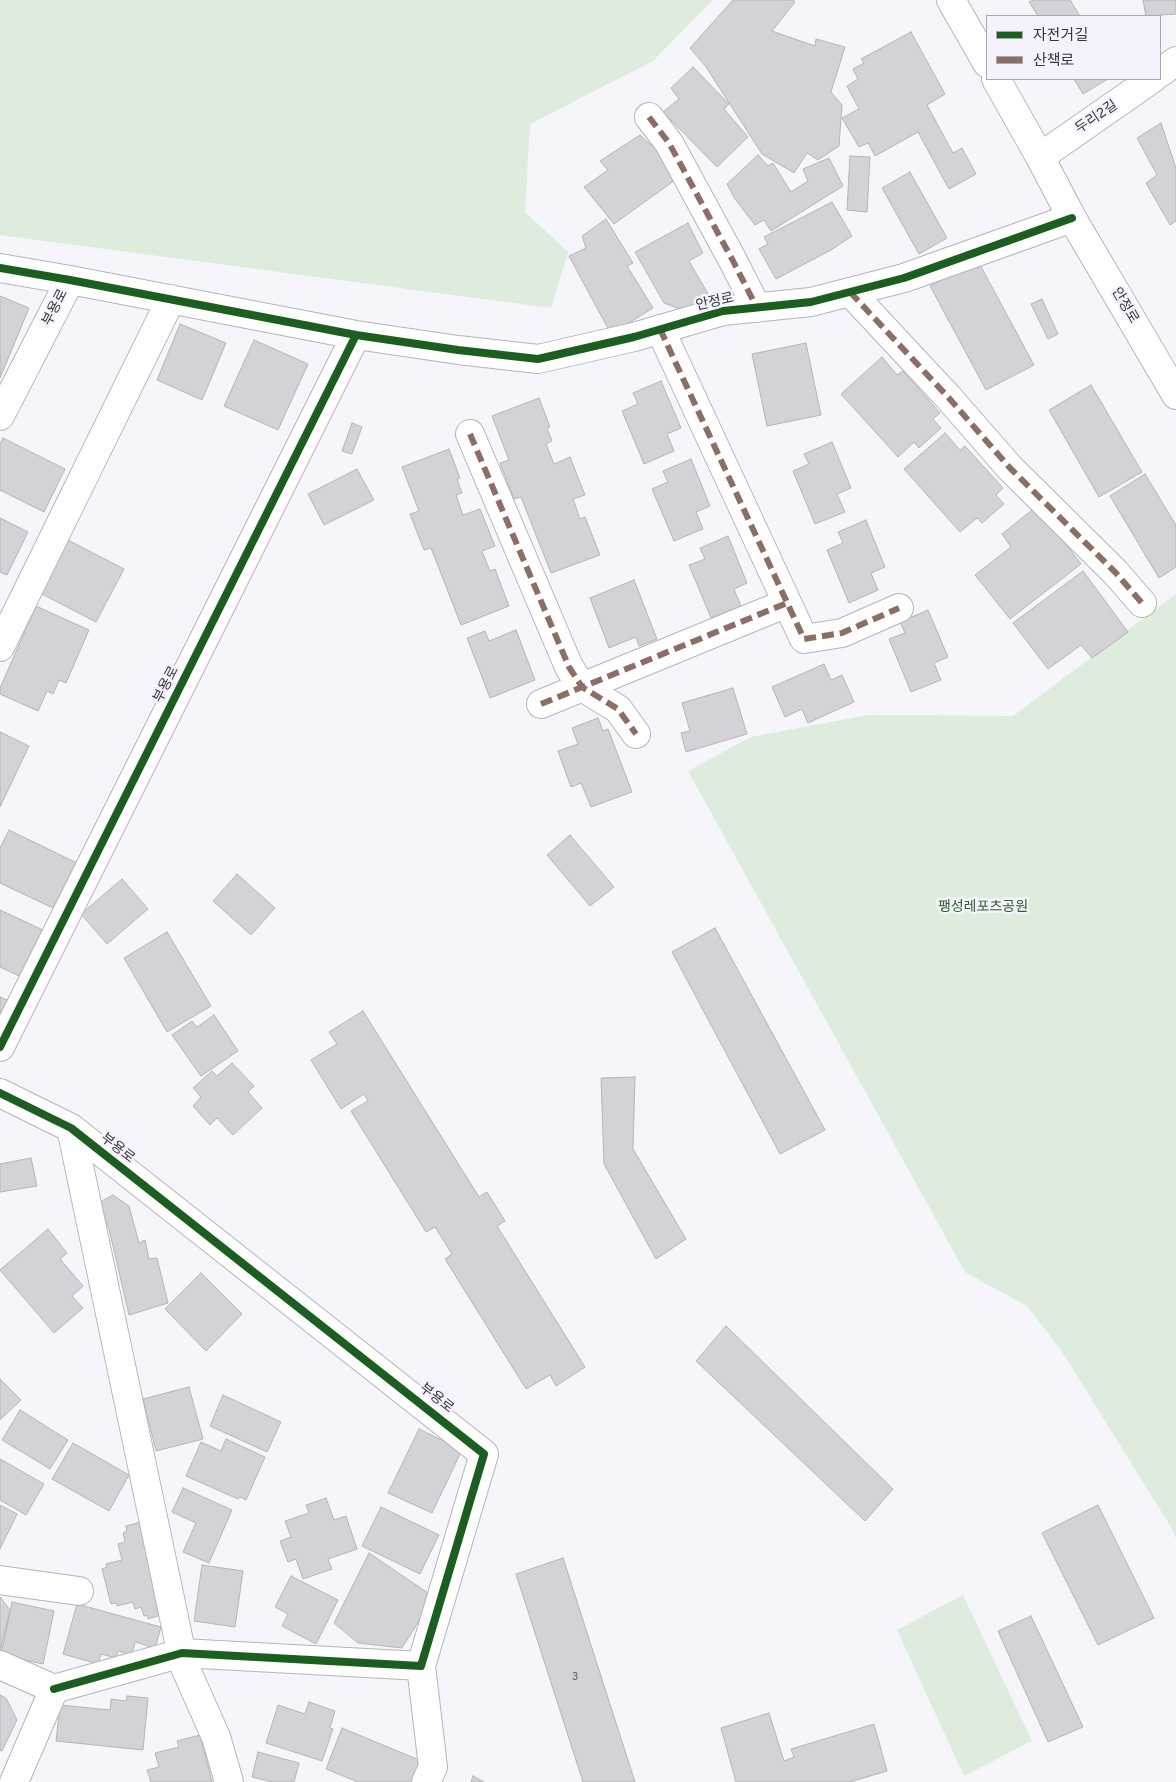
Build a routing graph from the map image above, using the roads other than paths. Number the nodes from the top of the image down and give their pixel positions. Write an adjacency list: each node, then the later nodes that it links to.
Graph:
1 (951, 0): 3 (street)
2 (1176, 61): 4 (street)
3 (986, 62)
4 (1161, 72)
5 (997, 80): 8 (street, 안정로)
6 (1151, 80): 8 (street, 두리2길)
7 (649, 118): 14 (street)
8 (1040, 156): 9 (street, 안정로)
9 (1072, 218): 12 (street, 안정로); 17 (street, 안정로)
10 (0, 268): 11 (street, 안정로)
11 (70, 280): 13 (street, 안정로); 18 (street, 부용로)
12 (850, 292): 14 (street, 안정로); 21 (street)
13 (171, 299): 16 (street, 안정로); 23 (street)
14 (756, 308): 15 (street, 안정로)
15 (660, 329): 16 (street, 안정로); 20 (street)
16 (356, 335): 27 (street, 부용로)
17 (1176, 395)
18 (0, 416)
19 (470, 434): 24 (street)
20 (787, 603): 22 (street); 24 (street)
21 (1142, 603)
22 (899, 608)
23 (0, 647)
24 (582, 687): 25 (street); 26 (street)
25 (541, 704)
26 (636, 734)
27 (0, 1047)
28 (0, 1093): 29 (street, 부용로)
29 (71, 1128): 32 (street); 34 (street, 부용로)
30 (0, 1580): 31 (street)
31 (79, 1592)
32 (182, 1653): 34 (street); 35 (street); 37 (street)
33 (0, 1665): 35 (street)
34 (421, 1666): 38 (street)
35 (54, 1689): 36 (street)
36 (14, 1782)
37 (229, 1782)
38 (426, 1782)

